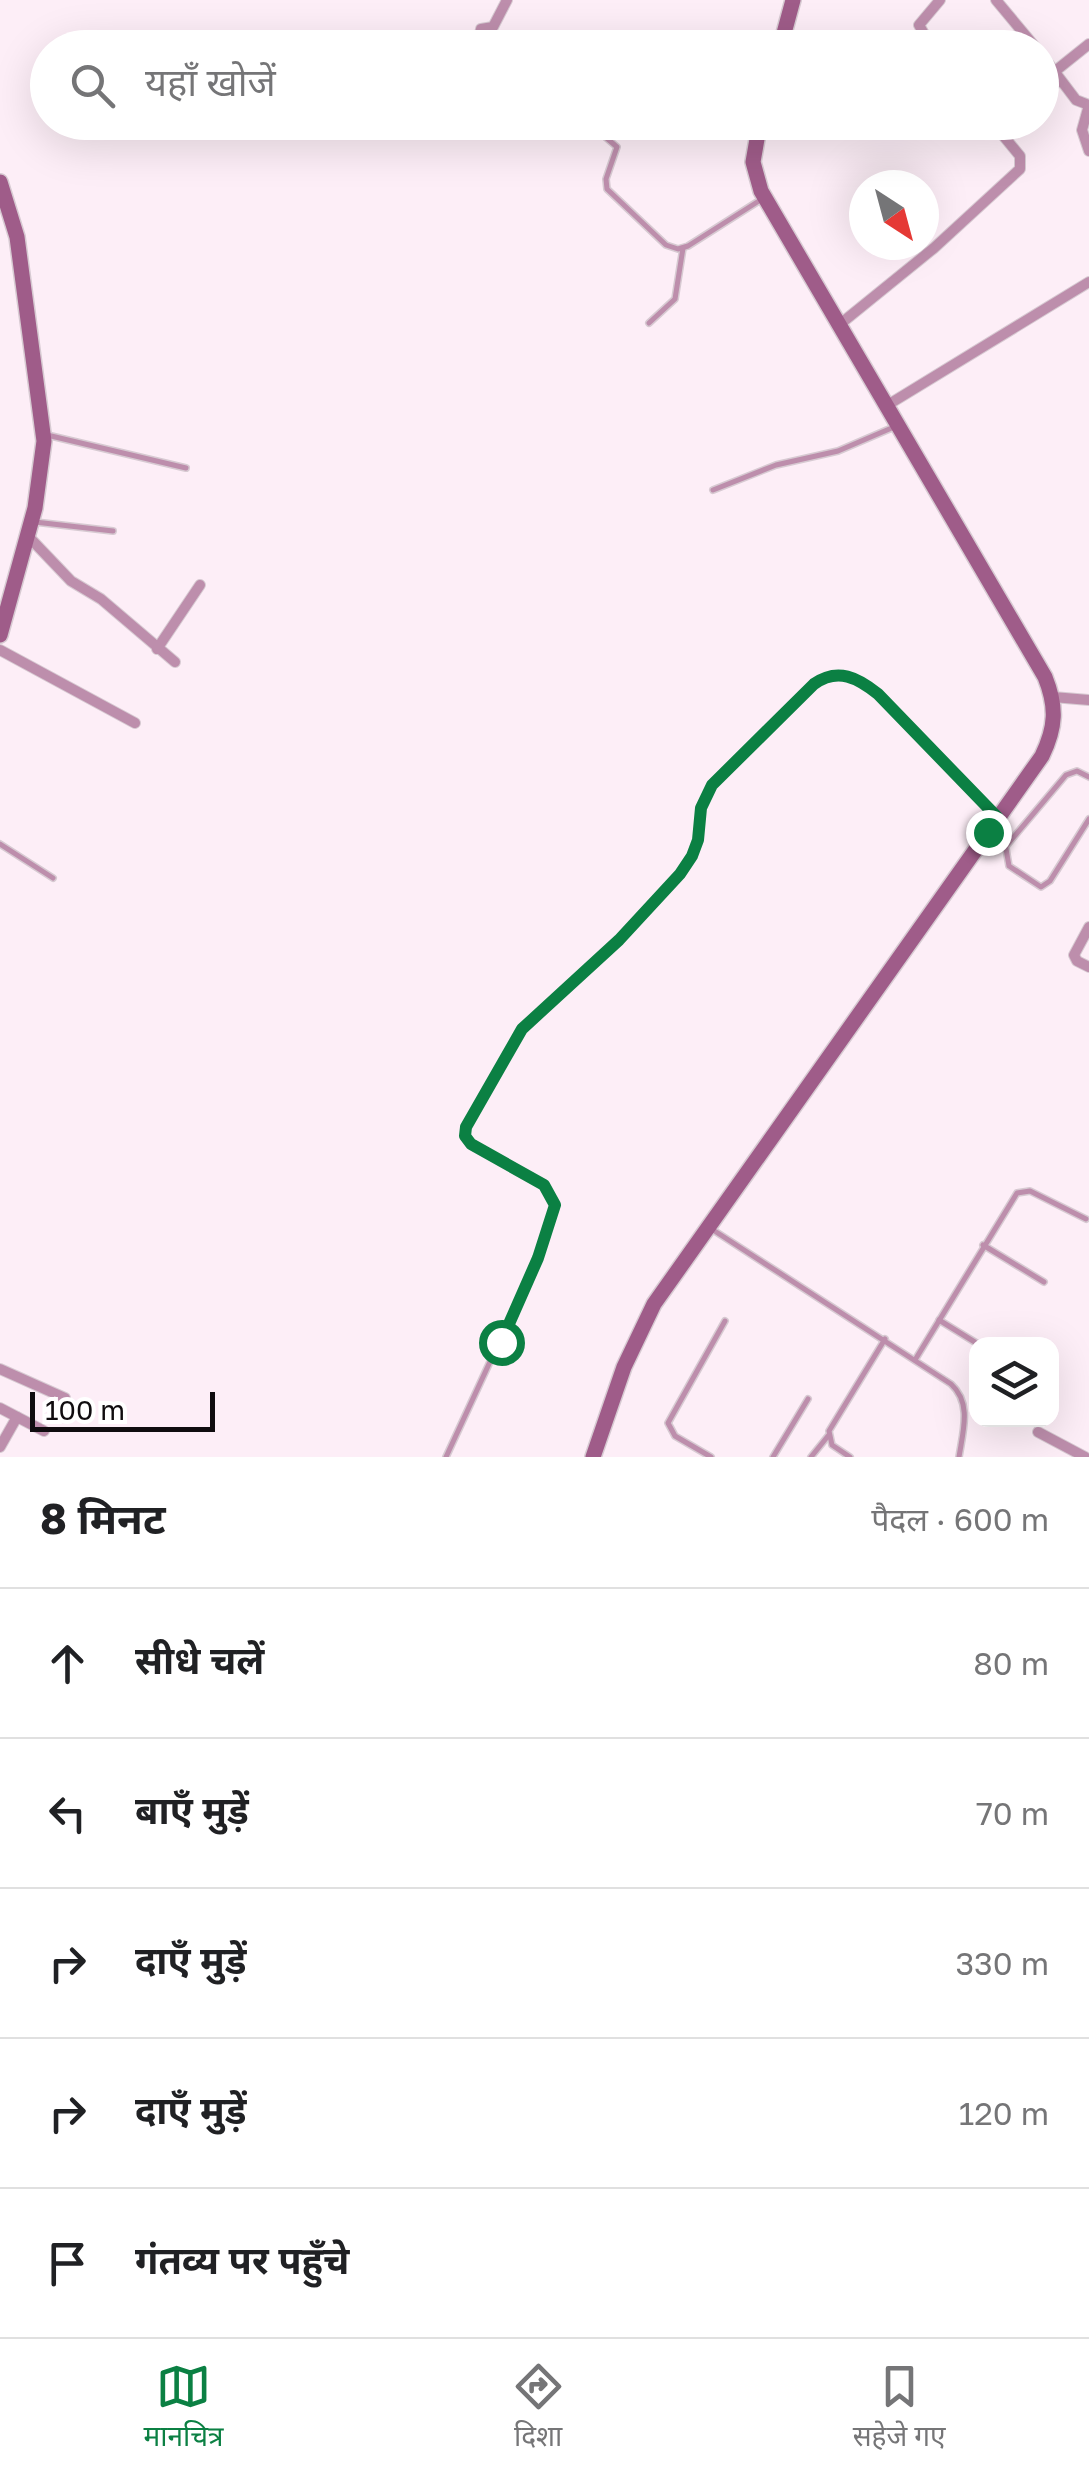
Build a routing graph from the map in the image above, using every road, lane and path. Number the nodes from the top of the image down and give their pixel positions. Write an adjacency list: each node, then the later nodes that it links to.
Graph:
1 (507, 0): 6 (street)
2 (793, 0): 7 (street)
3 (940, 0): 8 (street)
4 (1015, 0): 5 (street)
5 (1000, 4): 9 (street)
6 (481, 30)
7 (785, 30)
8 (922, 30)
9 (1021, 30)
10 (1089, 44): 11 (street)
11 (1059, 74)
12 (1059, 78): 13 (street)
13 (1089, 105): 17 (street)
14 (610, 140): 20 (lane)
15 (757, 140): 19 (street)
16 (1009, 140): 23 (street)
17 (1089, 150)
18 (0, 182): 26 (street)
19 (765, 197): 20 (lane); 23 (street)
20 (683, 248): 22 (lane)
21 (1089, 282): 24 (street)
22 (648, 322)
23 (839, 325): 24 (street)
24 (886, 406): 25 (street)
25 (896, 425): 28 (lane); 36 (street)
26 (44, 434): 27 (lane); 29 (street)
27 (186, 468)
28 (713, 490)
29 (30, 529): 30 (lane); 32 (street); 33 (street)
30 (112, 531)
31 (200, 585): 33 (street)
32 (1, 625)
33 (157, 649): 35 (street)
34 (0, 650): 38 (street)
35 (175, 662)
36 (1053, 697): 37 (street); 41 (street)
37 (1089, 700)
38 (135, 723)
39 (1089, 777): 43 (lane)
40 (1089, 819): 43 (lane)
41 (993, 825): 43 (lane); 48 (street); 65 (lane)
42 (0, 844): 44 (lane)
43 (1006, 846)
44 (53, 878)
45 (1089, 927): 46 (street)
46 (1089, 967)
47 (1086, 1220): 49 (lane)
48 (708, 1226): 54 (lane); 66 (street)
49 (983, 1246): 50 (lane); 51 (lane)
50 (1044, 1282)
51 (939, 1320): 53 (lane); 55 (lane)
52 (725, 1321): 67 (lane)
53 (969, 1338)
54 (885, 1339): 55 (lane); 63 (lane)
55 (915, 1360): 71 (lane)
56 (0, 1369): 57 (street)
57 (64, 1398)
58 (808, 1399): 68 (lane)
59 (0, 1408): 60 (street)
60 (17, 1417): 61 (street); 64 (street)
61 (44, 1431)
62 (1038, 1432): 72 (street)
63 (828, 1436): 69 (lane); 70 (lane)
64 (0, 1446)
65 (446, 1457)
66 (593, 1457)
67 (711, 1457)
68 (773, 1457)
69 (811, 1457)
70 (850, 1457)
71 (959, 1457)
72 (1085, 1457)

